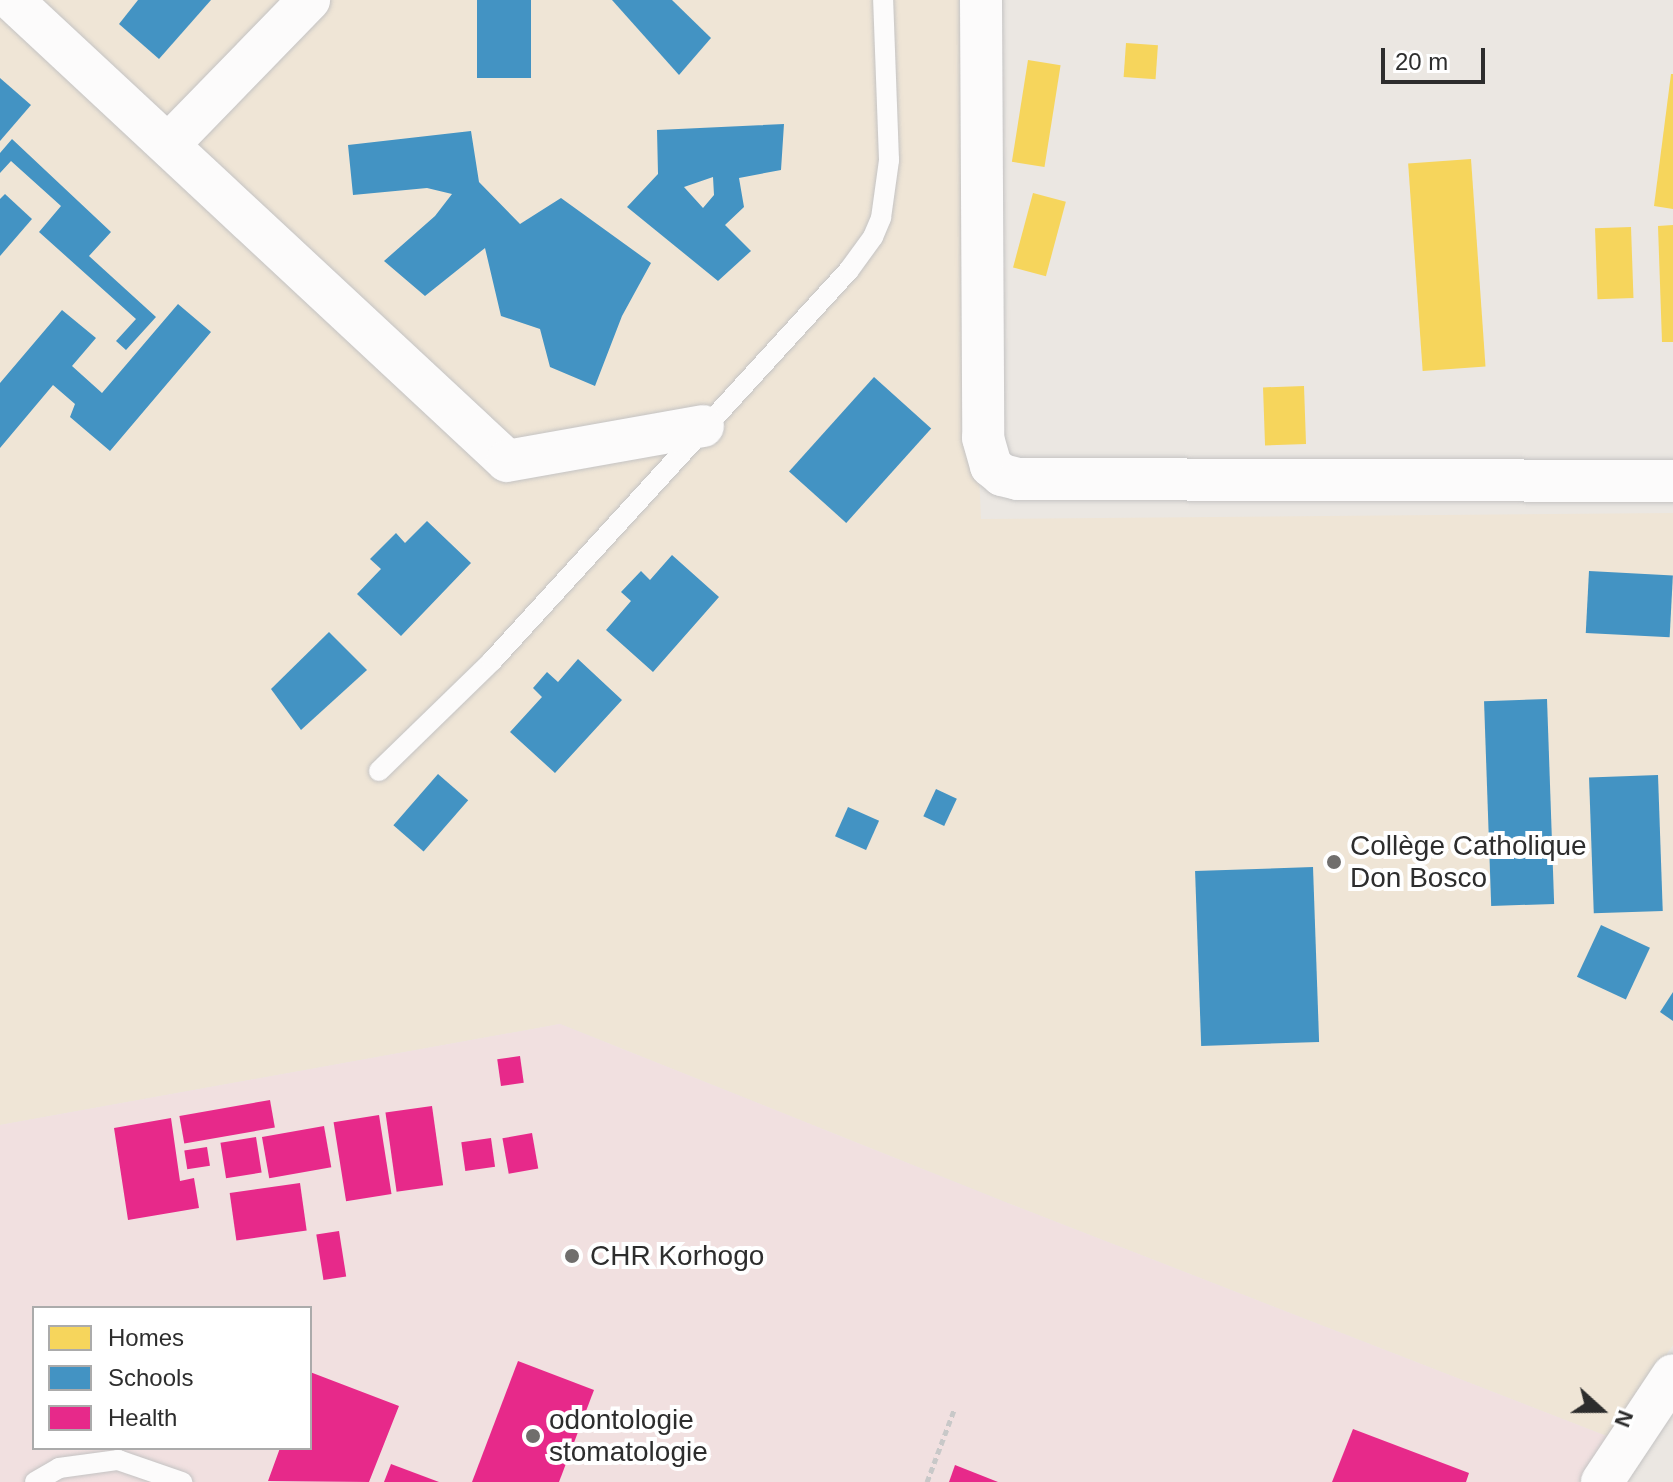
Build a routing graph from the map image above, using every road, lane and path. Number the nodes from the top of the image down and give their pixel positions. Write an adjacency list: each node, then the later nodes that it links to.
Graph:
1 (12, 0): 5 (street)
2 (309, 0): 5 (street)
3 (883, 0): 6 (lane)
4 (981, 0): 7 (street)
5 (169, 144): 6 (street)
6 (703, 426): 8 (lane)
7 (1673, 481)
8 (379, 771)
9 (1673, 1375): 14 (street)
10 (954, 1410): 13 (path)
11 (35, 1482): 12 (lane)
12 (182, 1482)
13 (927, 1482)
14 (1602, 1482)

